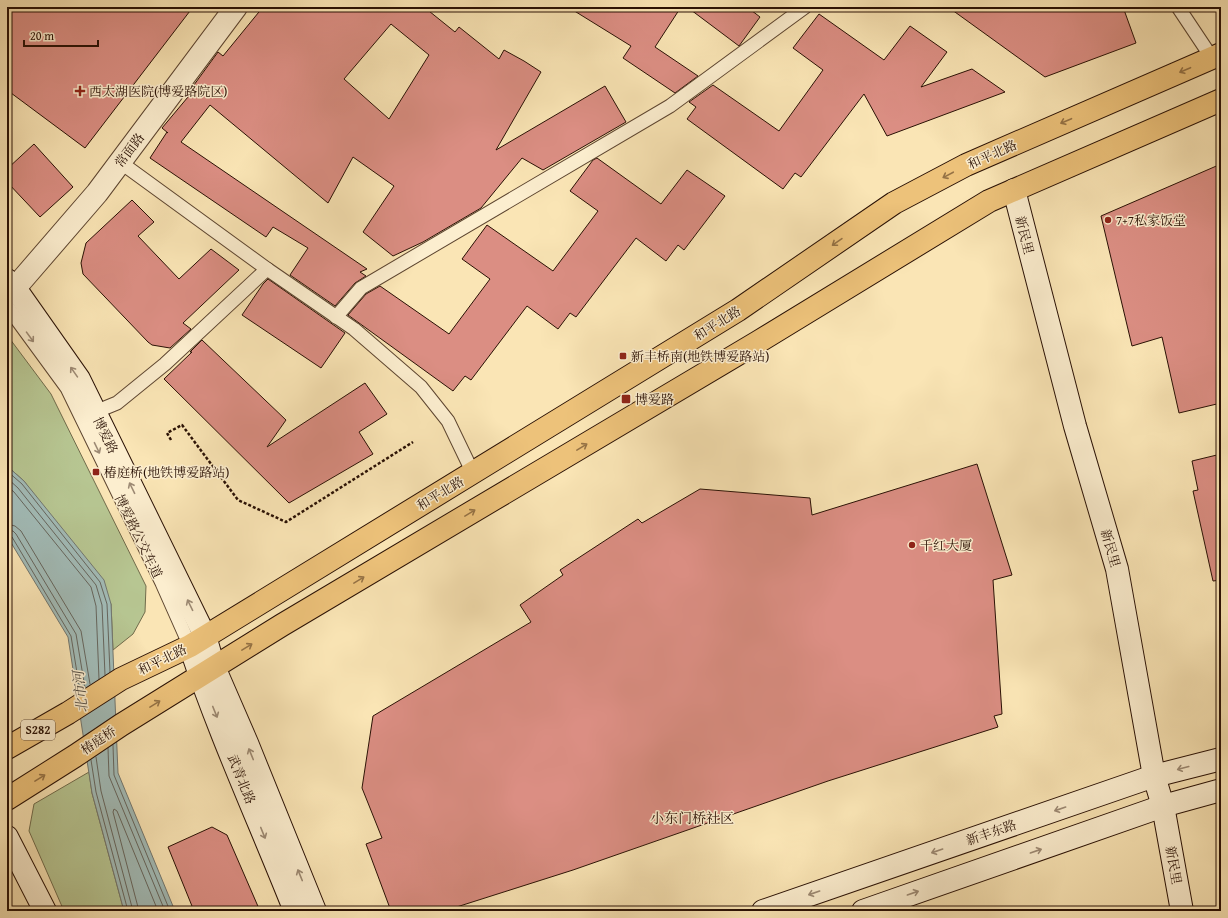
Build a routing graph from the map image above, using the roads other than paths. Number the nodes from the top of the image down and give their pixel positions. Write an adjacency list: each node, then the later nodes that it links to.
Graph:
1 (236, 7): 6 (street, 常面路)
2 (805, 7): 10 (lane)
3 (1178, 7): 4 (lane)
4 (1216, 56): 12 (main road, 和平北路, one-way to 12)
5 (1221, 100): 7 (main road)
6 (120, 162): 8 (lane); 9 (street, 常面路)
7 (1014, 190): 14 (main road, one-way to 7); 17 (street, 新民里)
8 (267, 269): 10 (lane); 11 (lane)
9 (10, 291): 11 (street, 博爱路, one-way to 9); 13 (lane, 博爱路公交车道, one-way to 13)
10 (336, 317): 12 (lane)
11 (95, 412): 13 (street, 博爱路, one-way to 11)
12 (472, 473): 13 (main road, 和平北路)
13 (198, 641): 14 (street, 博爱路); 15 (main road, 和平北路 / S282)
14 (207, 672): 19 (main road, 椿庭桥, one-way to 14); 23 (street, 武青北路, one-way to 23); 24 (street, 武青北路, one-way to 14)
15 (7, 748)
16 (1221, 759): 17 (street, 新丰东路, one-way to 17)
17 (1154, 776): 20 (street, 新民里); 25 (street, 新丰东路, one-way to 25)
18 (1221, 790): 20 (street)
19 (7, 799)
20 (1163, 806): 26 (street, one-way to 20); 27 (street, 新民里)
21 (7, 837): 22 (street)
22 (45, 911)
23 (295, 911)
24 (315, 911)
25 (763, 911)
26 (863, 911)
27 (1182, 911)

